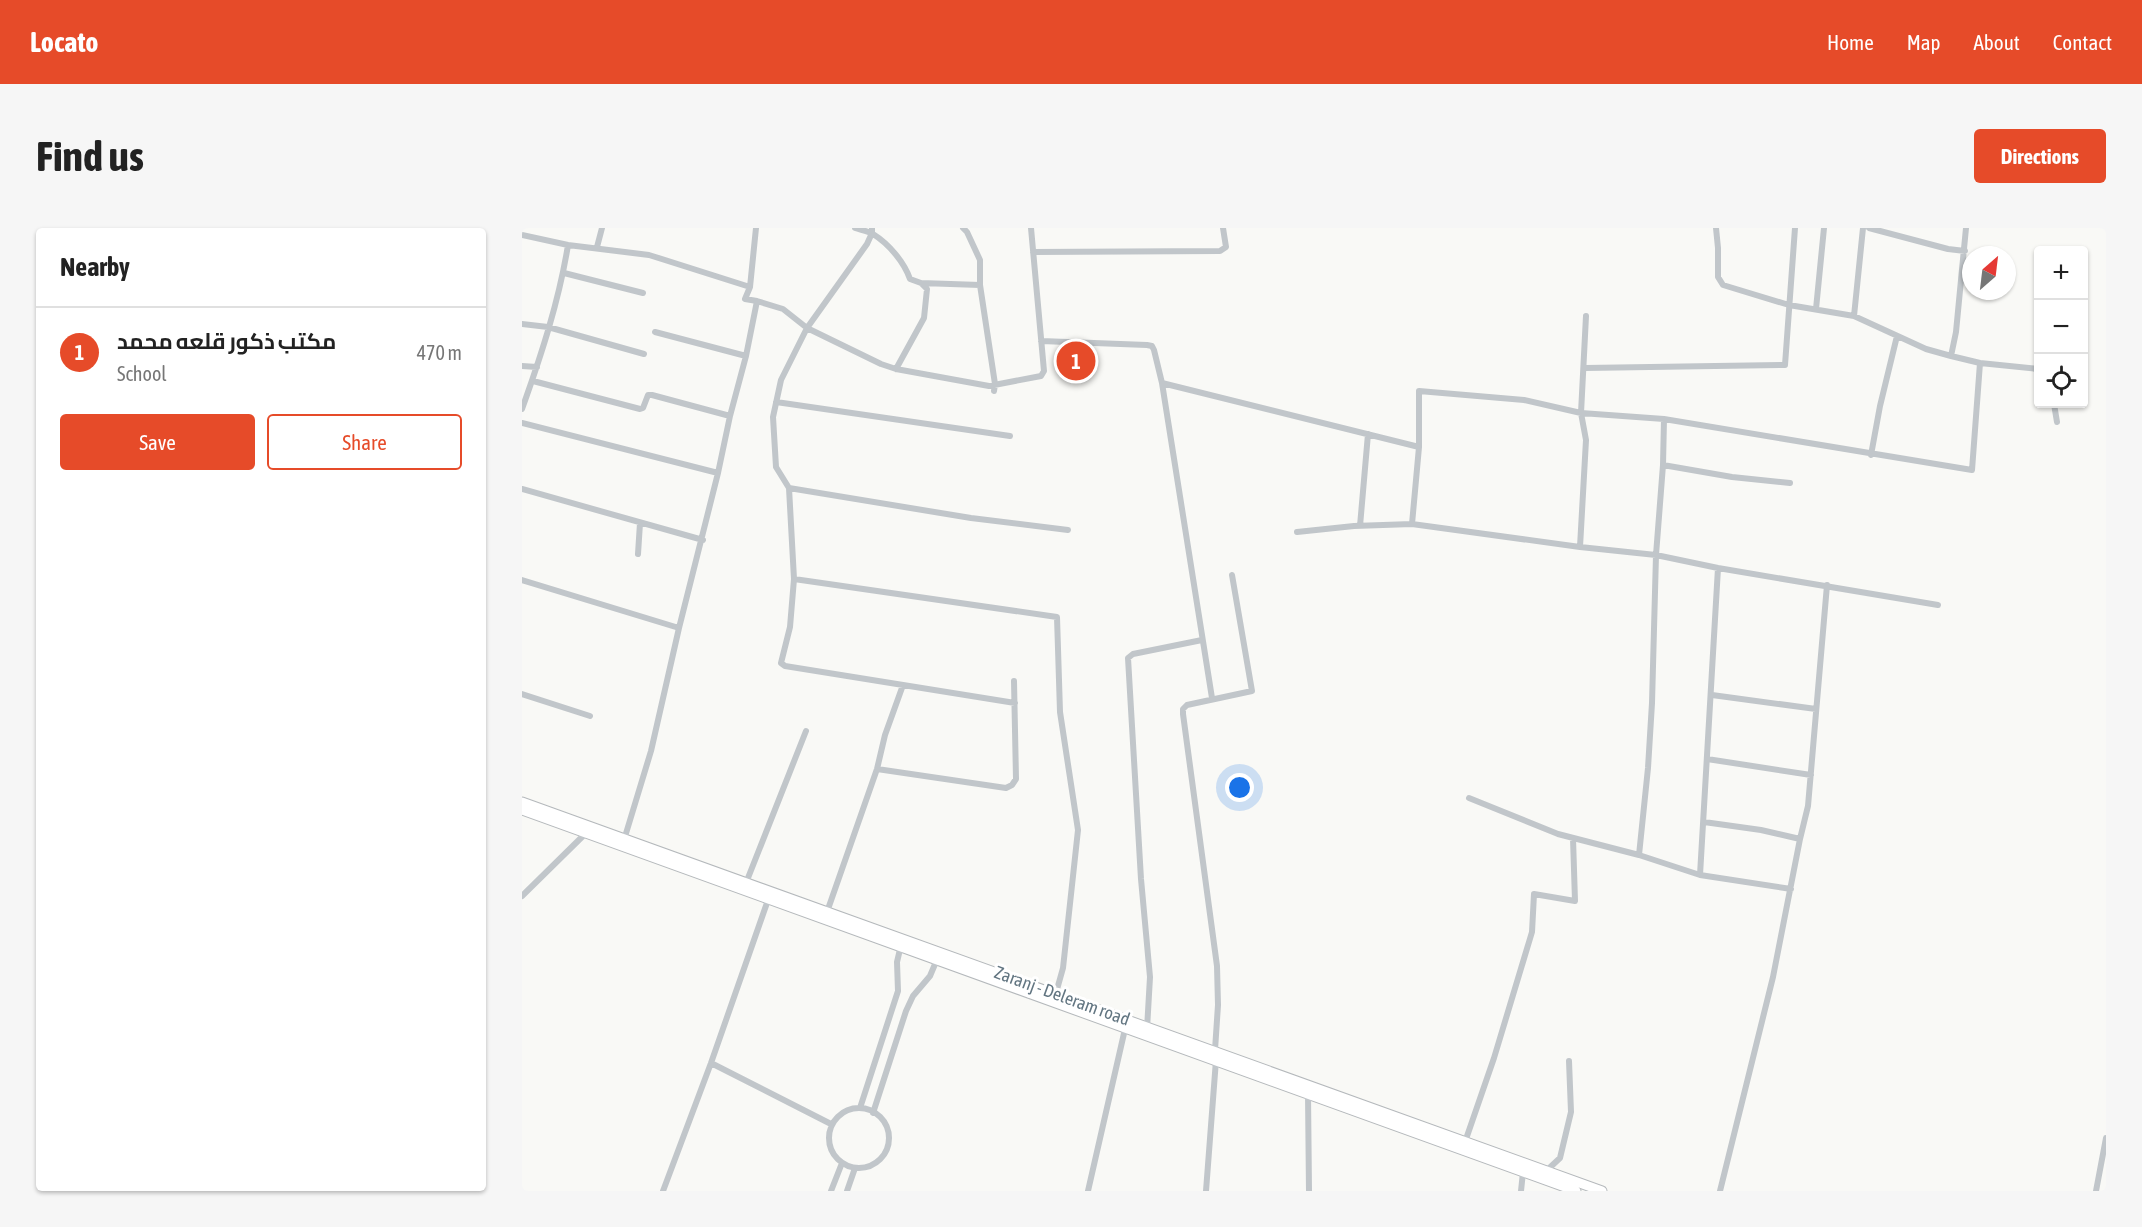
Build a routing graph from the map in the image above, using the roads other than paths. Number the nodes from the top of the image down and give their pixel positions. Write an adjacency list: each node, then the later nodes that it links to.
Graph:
1 (602, 228): 17 (street)
2 (756, 228): 24 (street)
3 (855, 228): 13 (street)
4 (963, 228): 23 (street)
5 (1030, 228): 19 (street)
6 (1223, 228): 19 (street)
7 (1716, 228): 27 (street)
8 (1795, 228): 27 (street)
9 (1824, 228): 28 (street)
10 (1863, 228): 30 (street)
11 (1869, 228): 18 (street)
12 (1966, 228): 16 (street)
13 (872, 231): 22 (street); 33 (street)
14 (522, 235): 15 (street)
15 (568, 245): 17 (street); 20 (street)
16 (1965, 246)
17 (597, 247): 24 (street)
18 (1962, 251)
19 (1033, 252): 36 (street)
20 (564, 273): 25 (street); 32 (street)
21 (1962, 278): 39 (street)
22 (921, 283): 23 (street); 44 (street)
23 (980, 285): 48 (street)
24 (750, 287): 26 (street)
25 (643, 292)
26 (757, 301): 33 (street); 38 (street)
27 (1789, 305): 28 (street); 43 (street)
28 (1816, 309): 30 (street)
29 (1586, 316): 43 (street)
30 (1854, 316): 35 (street)
31 (522, 324): 32 (street)
32 (548, 327): 37 (street); 42 (street)
33 (807, 328): 44 (street); 49 (street)
34 (656, 332): 38 (street)
35 (1897, 336): 39 (street); 60 (street)
36 (1041, 341): 47 (street); 48 (street)
37 (644, 354)
38 (746, 356): 53 (street)
39 (1951, 356): 40 (street)
40 (1980, 363): 45 (street); 60 (street)
41 (522, 366): 42 (street)
42 (537, 367): 46 (street)
43 (1585, 368): 52 (street)
44 (896, 369): 48 (street)
45 (2034, 369)
46 (533, 381): 50 (street); 53 (street)
47 (1162, 383): 57 (street); 82 (street)
48 (994, 388)
49 (776, 402): 58 (street); 64 (street)
50 (522, 408)
51 (2055, 408): 55 (street)
52 (1581, 412): 54 (street); 59 (street); 72 (street)
53 (730, 416): 62 (street)
54 (1664, 419): 60 (street); 61 (street)
55 (2057, 422)
56 (522, 423): 62 (street)
57 (1368, 434): 59 (street); 68 (street)
58 (1010, 436)
59 (1419, 447): 67 (street)
60 (1871, 455)
61 (1663, 465): 63 (street); 74 (street)
62 (718, 473): 71 (street)
63 (1790, 483)
64 (789, 488): 69 (street); 77 (street)
65 (522, 489): 66 (street)
66 (640, 523): 71 (street); 73 (street)
67 (1412, 524): 68 (street); 72 (street)
68 (1360, 526): 70 (street)
69 (1068, 530)
70 (1297, 532)
71 (703, 540): 81 (street)
72 (1580, 548): 74 (street)
73 (638, 554)
74 (1656, 555): 75 (street); 103 (street)
75 (1718, 567): 79 (street); 86 (street)
76 (1232, 575): 87 (street)
77 (794, 579): 84 (street); 112 (street)
78 (522, 580): 81 (street)
79 (1827, 585): 80 (street); 89 (street)
80 (1938, 605)
81 (680, 628): 102 (street)
82 (1202, 640): 87 (street); 114 (street)
83 (1014, 681): 88 (street)
84 (903, 685): 88 (street); 93 (street)
85 (522, 694): 90 (street)
86 (1712, 695): 89 (street); 92 (street)
87 (1212, 698): 115 (street)
88 (1015, 703): 93 (street)
89 (1816, 709): 94 (street)
90 (590, 716)
91 (806, 731): 105 (street)
92 (1707, 759): 94 (street); 98 (street)
93 (877, 769): 109 (street)
94 (1811, 776): 101 (street)
95 (1469, 798): 100 (street)
96 (522, 802): 102 (highway, Zaranj - Deleram road)
97 (522, 810): 99 (highway, Zaranj - Deleram road)
98 (1704, 822): 101 (street); 104 (street)
99 (586, 833): 102 (highway, Zaranj - Deleram road); 107 (street)
100 (1574, 838): 103 (street); 123 (street)
101 (1800, 839): 106 (street)
102 (623, 842): 105 (highway, Zaranj - Deleram road); 108 (highway, Zaranj - Deleram road)
103 (1639, 855): 104 (street)
104 (1700, 875): 106 (street)
105 (746, 883): 109 (highway, Zaranj - Deleram road)
106 (1791, 889): 137 (street)
107 (522, 896)
108 (768, 900): 110 (highway, Zaranj - Deleram road); 117 (street)
109 (827, 912): 110 (highway, Zaranj - Deleram road)
110 (902, 943): 111 (highway, Zaranj - Deleram road); 119 (street)
111 (938, 957): 112 (highway, Zaranj - Deleram road); 113 (highway, Zaranj - Deleram road); 120 (street)
112 (1056, 993): 114 (highway, Zaranj - Deleram road)
113 (1125, 1029): 114 (highway, Zaranj - Deleram road); 131 (street)
114 (1146, 1031): 115 (highway, Zaranj - Deleram road)
115 (1216, 1055): 118 (highway, Zaranj - Deleram road); 123 (highway, Zaranj - Deleram road); 132 (street)
116 (1569, 1061): 127 (street)
117 (711, 1063): 121 (street); 128 (street)
118 (1308, 1094): 126 (highway, Zaranj - Deleram road); 133 (street)
119 (860, 1108): 120 (street); 121 (street)
120 (873, 1113): 125 (street)
121 (831, 1124): 124 (street)
122 (2106, 1138): 138 (street)
123 (1465, 1143): 127 (highway, Zaranj - Deleram road)
124 (842, 1163): 125 (street); 129 (street)
125 (855, 1168): 130 (street)
126 (1523, 1172): 127 (highway, Zaranj - Deleram road); 134 (street)
127 (1544, 1175): 135 (highway, Zaranj - Deleram road); 136 (highway, Zaranj - Deleram road)
128 (663, 1191)
129 (831, 1191)
130 (847, 1191)
131 (1088, 1191)
132 (1206, 1191)
133 (1309, 1191)
134 (1521, 1191)
135 (1576, 1191)
136 (1602, 1191)
137 (1720, 1191)
138 (2096, 1191)

